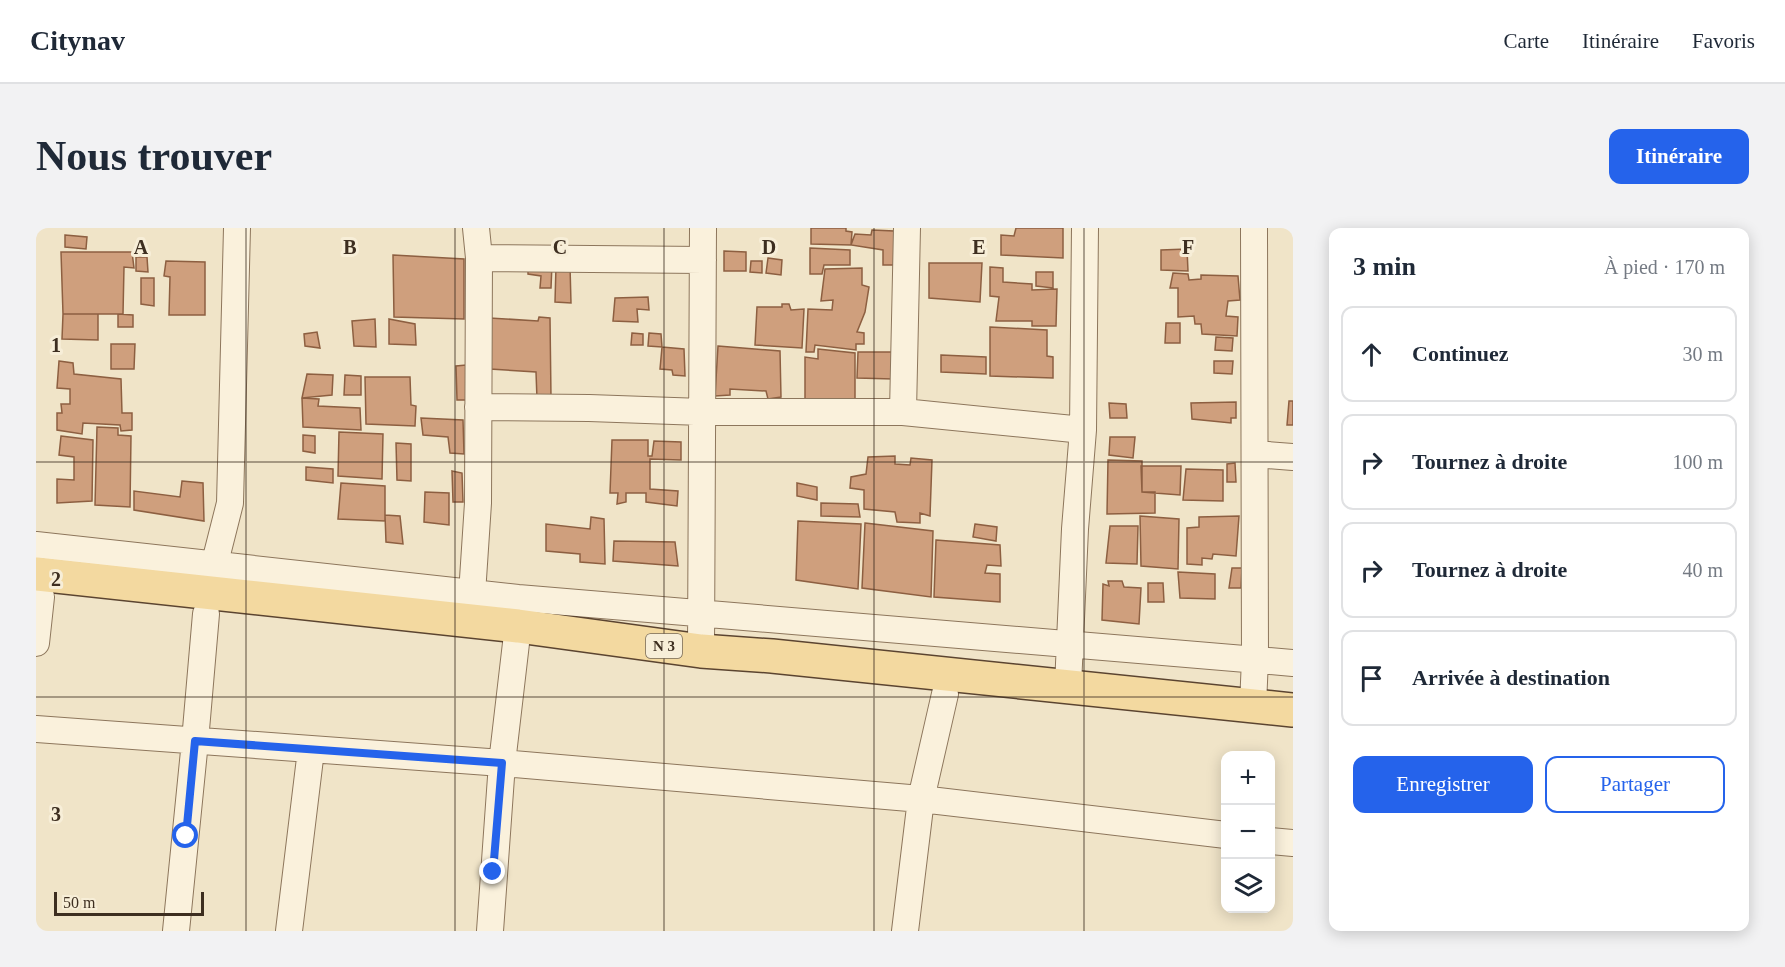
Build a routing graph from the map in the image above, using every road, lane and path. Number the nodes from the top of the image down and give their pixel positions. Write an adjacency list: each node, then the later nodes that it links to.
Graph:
1 (237, 228): 17 (street)
2 (476, 228): 7 (street)
3 (703, 228): 8 (street)
4 (907, 228): 11 (street)
5 (1085, 228): 12 (street)
6 (1254, 228): 13 (street)
7 (479, 258): 8 (street); 9 (street)
8 (703, 260): 10 (street)
9 (478, 407): 10 (street); 18 (street)
10 (702, 412): 11 (street); 19 (street)
11 (903, 412): 12 (street)
12 (1083, 430): 22 (street)
13 (1255, 454): 14 (street); 24 (street)
14 (1293, 457)
15 (36, 545): 17 (street)
16 (38, 589): 17 (main road, N 3); 21 (street)
17 (209, 591): 18 (street); 20 (main road, N 3); 32 (street)
18 (472, 594): 19 (street)
19 (703, 615): 22 (street); 23 (street)
20 (517, 637): 23 (main road, N 3); 27 (main road, N 3); 34 (street)
21 (36, 643)
22 (1070, 646): 24 (street); 26 (street)
23 (701, 651): 26 (main road, N 3)
24 (1256, 659): 25 (street); 28 (street)
25 (1293, 663)
26 (1068, 686): 28 (main road, N 3)
27 (945, 694): 31 (main road, N 3); 35 (street)
28 (1253, 705): 29 (main road, N 3)
29 (1293, 710)
30 (36, 729): 32 (street)
31 (1293, 731)
32 (195, 741): 33 (street); 39 (street)
33 (311, 750): 34 (street); 40 (street)
34 (502, 763): 35 (street); 41 (street)
35 (921, 799): 36 (street); 42 (street)
36 (1221, 834)
37 (1275, 841): 38 (street)
38 (1293, 843)
39 (176, 931)
40 (289, 931)
41 (490, 931)
42 (905, 931)

